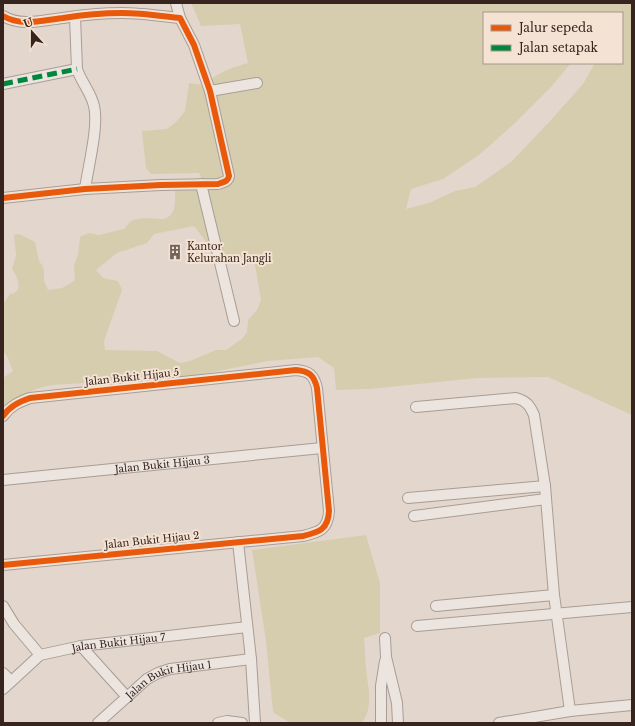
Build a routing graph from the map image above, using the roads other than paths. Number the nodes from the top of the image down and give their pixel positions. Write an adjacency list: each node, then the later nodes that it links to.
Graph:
1 (176, 3): 4 (street)
2 (75, 16): 3 (street); 4 (street); 5 (street)
3 (4, 17)
4 (180, 18): 8 (street)
5 (78, 69): 7 (street); 10 (street)
6 (257, 83): 8 (street)
7 (3, 84)
8 (210, 91): 9 (street)
9 (201, 184): 10 (street); 12 (street)
10 (85, 189): 11 (street)
11 (3, 198)
12 (234, 321)
13 (416, 407): 17 (street)
14 (3, 416): 15 (street, Jalan Bukit Hijau 5)
15 (322, 448): 16 (street, Jalan Bukit Hijau 3); 21 (street, Jalan Bukit Hijau 2)
16 (3, 480)
17 (545, 486): 18 (street); 19 (street)
18 (408, 498)
19 (546, 499): 20 (street); 23 (street)
20 (414, 516)
21 (238, 542): 22 (street, Jalan Bukit Hijau 2); 29 (street)
22 (3, 565)
23 (554, 595): 25 (street); 27 (street)
24 (3, 606): 32 (street)
25 (436, 606)
26 (632, 607): 27 (street)
27 (557, 614): 28 (street); 40 (street)
28 (418, 626)
29 (247, 627): 31 (street, Jalan Bukit Hijau 7); 34 (street)
30 (385, 638): 33 (street)
31 (81, 646): 32 (street, Jalan Bukit Hijau 7); 38 (street)
32 (40, 655): 36 (street, Jalan Bukit Hijau 7)
33 (386, 657): 45 (street); 46 (street)
34 (251, 659): 38 (street, Jalan Bukit Hijau 1); 44 (street)
35 (3, 673): 36 (street)
36 (11, 680): 37 (street, Jalan Bukit Hijau 7)
37 (3, 689)
38 (127, 697): 41 (street, Jalan Bukit Hijau 1)
39 (632, 706): 40 (street)
40 (570, 711): 47 (street)
41 (98, 723)
42 (218, 723): 43 (street)
43 (242, 723)
44 (255, 723)
45 (381, 723)
46 (398, 723)
47 (499, 723)

